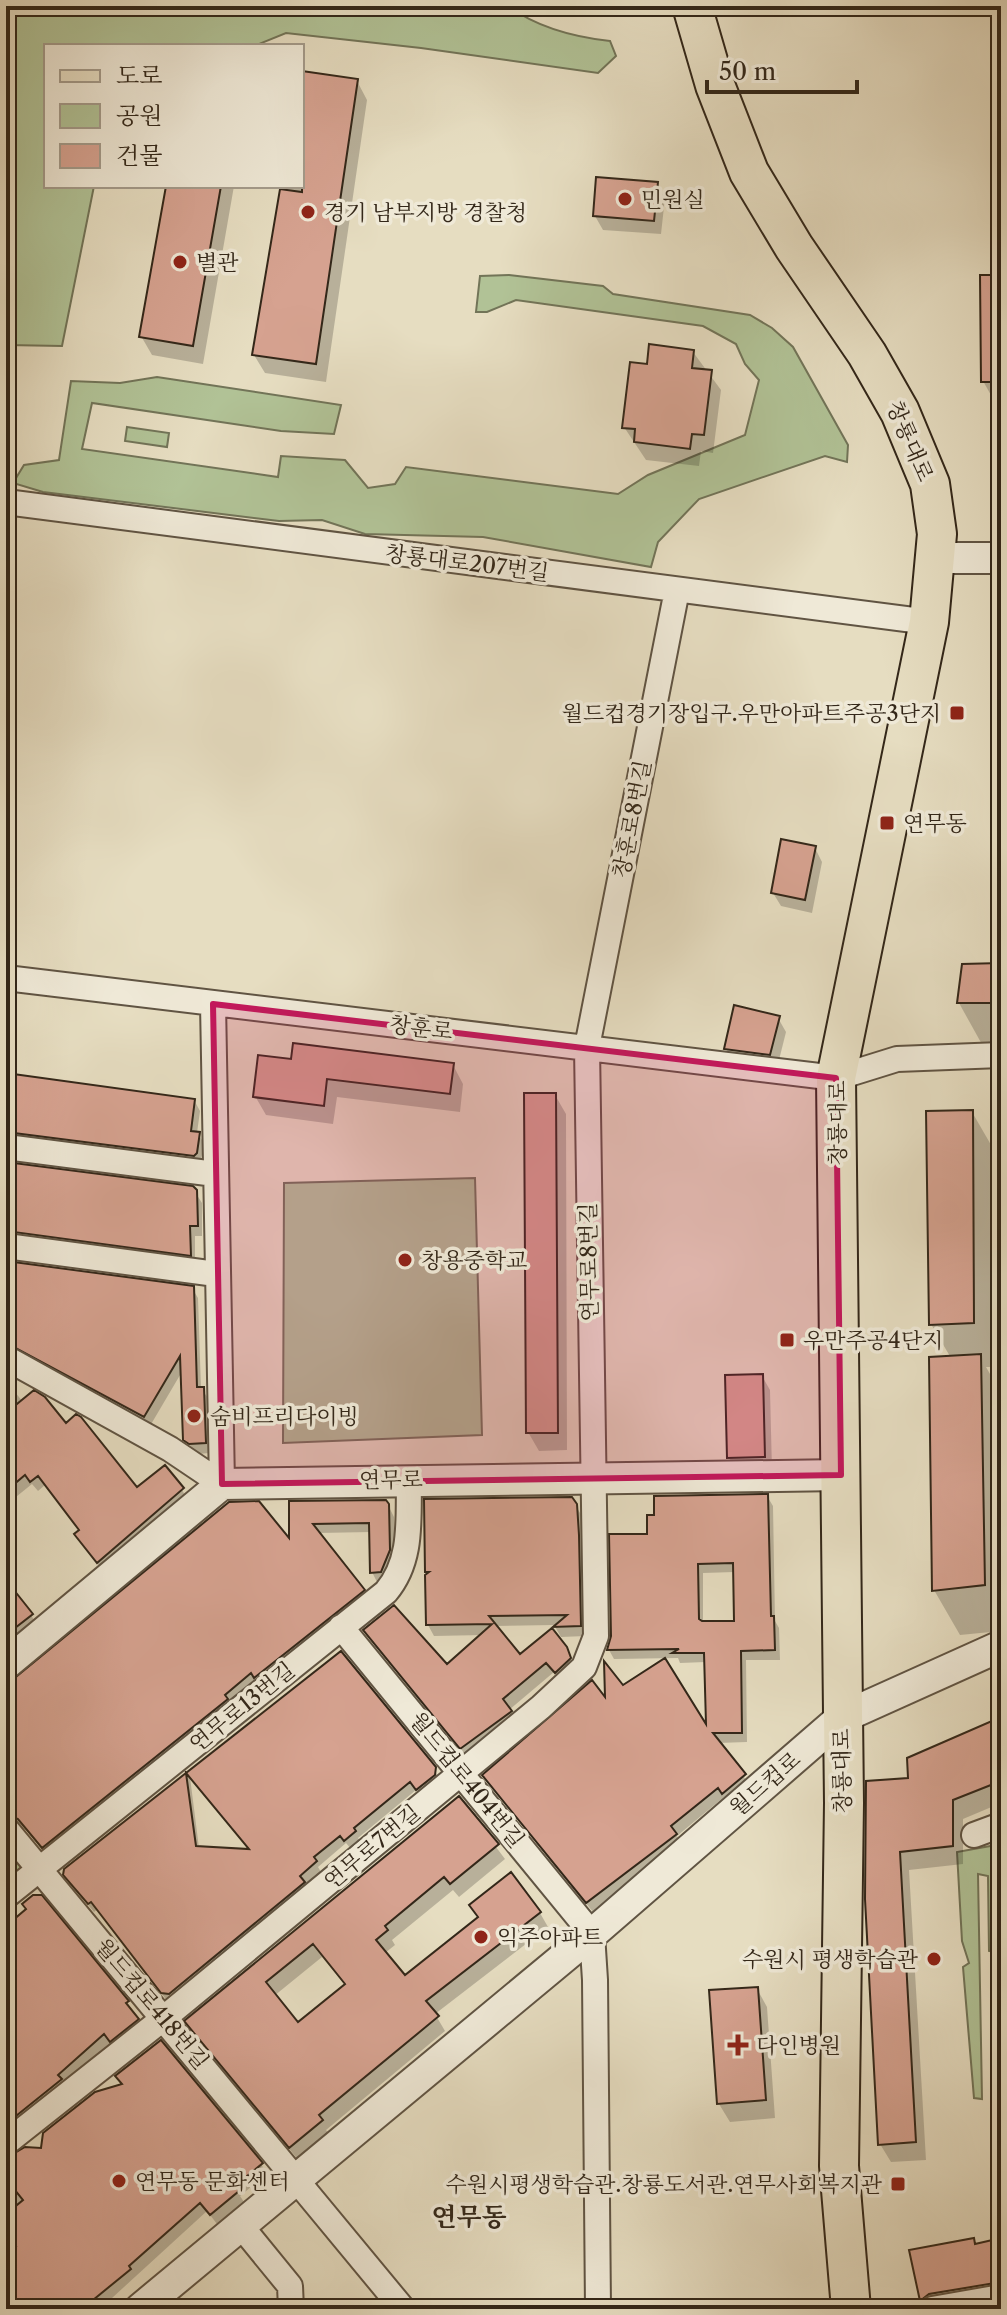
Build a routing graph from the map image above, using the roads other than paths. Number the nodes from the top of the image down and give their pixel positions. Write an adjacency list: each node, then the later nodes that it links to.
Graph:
1 (692, 6): 3 (main road, 창룡대로)
2 (6, 502): 5 (street, 창룡대로207번길)
3 (937, 558): 4 (street); 6 (main road, 창룡대로)
4 (1001, 558)
5 (677, 590): 6 (street, 창룡대로207번길); 9 (street, 창훈로8번길)
6 (929, 622): 11 (main road, 창룡대로)
7 (6, 978): 8 (street, 창훈로)
8 (213, 1004): 9 (street, 창훈로); 13 (street)
9 (587, 1047): 11 (street, 창훈로); 18 (street, 연무로8번길)
10 (1001, 1055): 11 (street)
11 (836, 1078): 17 (main road, 창룡대로)
12 (6, 1147): 13 (street)
13 (215, 1174): 15 (street)
14 (6, 1246): 15 (street)
15 (216, 1274): 20 (street)
16 (6, 1358): 20 (street)
17 (841, 1475): 18 (street, 연무로); 24 (main road, 창룡대로)
18 (592, 1477): 19 (street, 연무로); 25 (street, 연무로7번길)
19 (409, 1480): 20 (street, 연무로); 21 (street, 연무로13번길)
20 (222, 1484): 23 (street)
21 (341, 1627): 25 (street, 월드컵로404번길); 29 (street, 연무로13번길)
22 (1001, 1646): 24 (street, 월드컵로)
23 (6, 1664)
24 (841, 1718): 31 (street, 월드컵로); 41 (main road, 창룡대로)
25 (461, 1773): 31 (street, 월드컵로404번길); 32 (street, 연무로7번길)
26 (1001, 1825): 28 (street)
27 (6, 1829): 29 (street, 월드컵로418번길)
28 (974, 1835)
29 (39, 1869): 30 (street, 연무로13번길); 32 (street, 월드컵로418번길)
30 (6, 1896)
31 (592, 1934): 34 (street, 월드컵로); 40 (street)
32 (164, 2018): 33 (street, 연무로7번길); 34 (street, 월드컵로418번길)
33 (6, 2143)
34 (298, 2179): 35 (street, 월드컵로); 39 (street)
35 (241, 2226): 37 (street, 월드컵로); 38 (street)
36 (1001, 2297): 42 (street)
37 (140, 2309)
38 (291, 2309)
39 (403, 2309)
40 (598, 2309)
41 (851, 2309)
42 (932, 2309)

